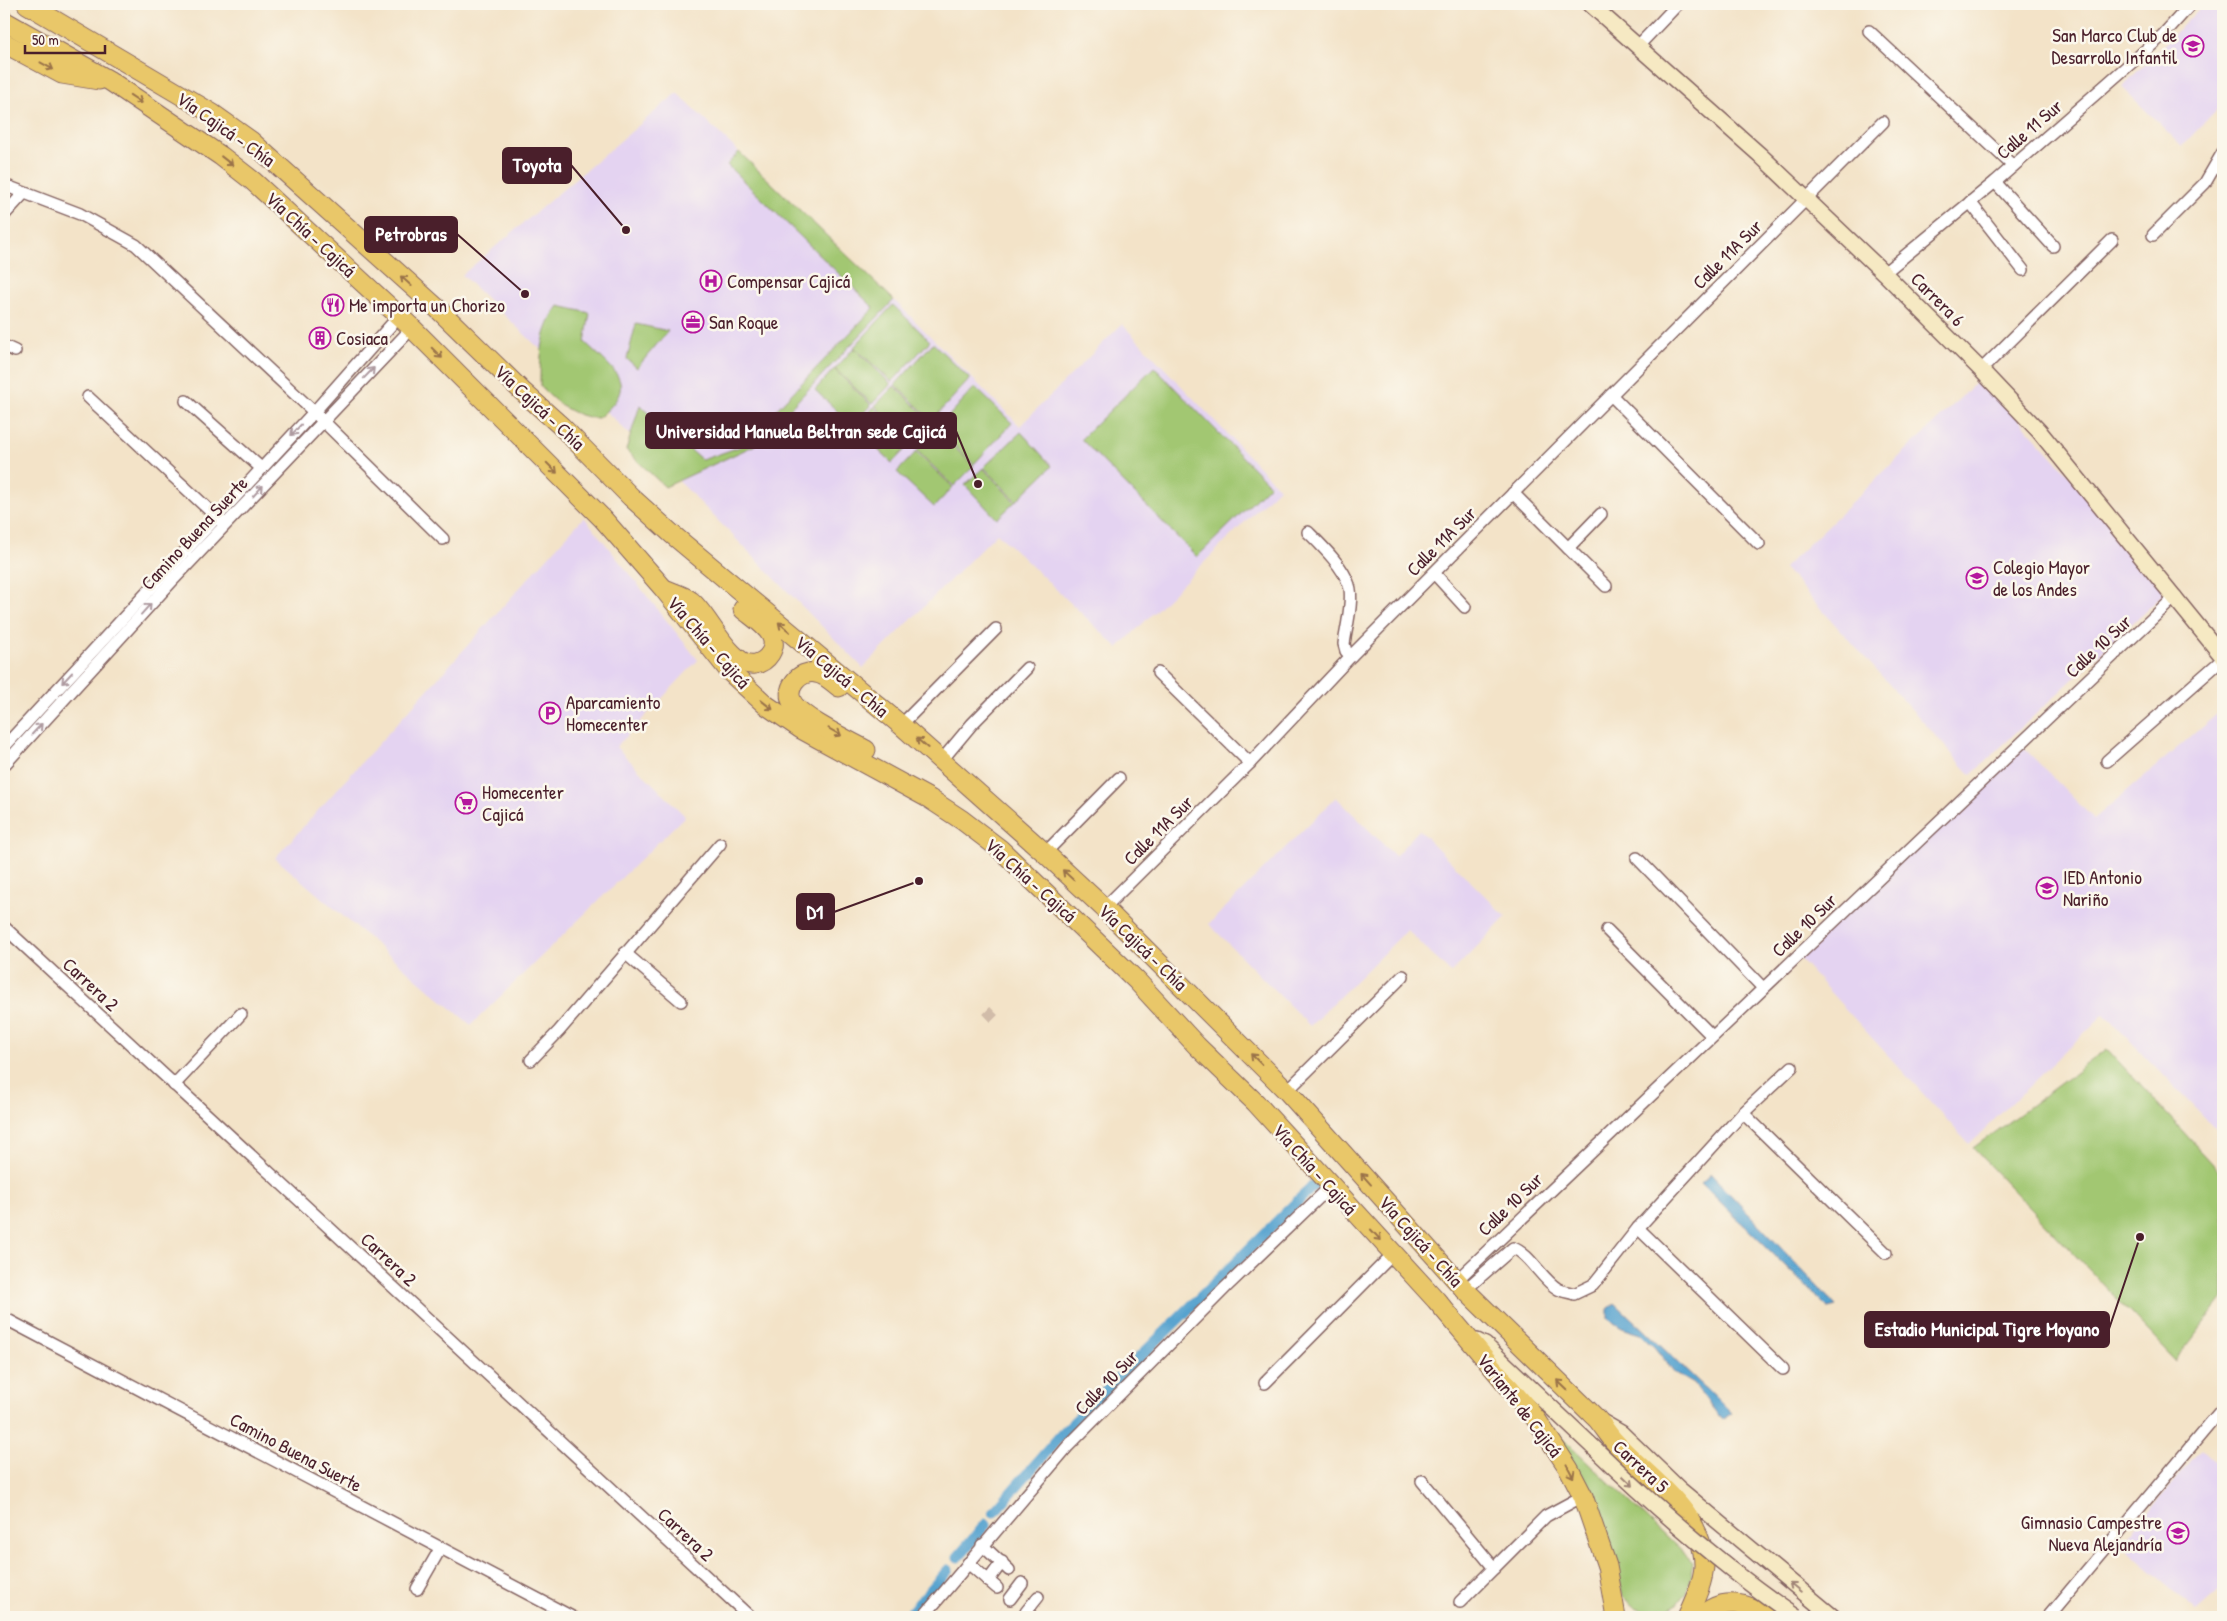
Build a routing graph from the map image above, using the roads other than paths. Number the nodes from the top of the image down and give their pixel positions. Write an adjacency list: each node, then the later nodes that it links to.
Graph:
1 (27, 4): 34 (highway, Vía Cajicá - Chía, one-way to 1)
2 (1678, 4): 8 (street)
3 (2191, 4): 12 (street, Calle 11 Sur)
4 (1596, 6): 8 (main road, Carrera 6)
5 (4, 21): 9 (highway, Vía Chía - Cajicá)
6 (1870, 31): 12 (street)
7 (4, 43): 9 (highway, one-way to 9)
8 (1639, 45): 16 (main road, Carrera 6)
9 (110, 81): 24 (highway, Vía Chía - Cajicá, one-way to 24)
10 (1883, 122): 16 (street, Calle 11A Sur)
11 (2223, 152): 19 (street)
12 (2013, 166): 13 (street, Calle 11 Sur)
13 (1995, 182): 17 (street, Calle 11 Sur); 21 (street)
14 (4, 184): 15 (street)
15 (24, 193): 18 (street); 31 (street)
16 (1805, 200): 23 (main road, Carrera 6); 28 (street, Calle 11A Sur)
17 (1970, 202): 22 (street); 23 (street, Calle 11 Sur)
18 (4, 215)
19 (2153, 235)
20 (2112, 240): 27 (street)
21 (2053, 246)
22 (2023, 270)
23 (1884, 274): 27 (main road, Carrera 6)
24 (406, 322): 31 (street, Camino Buena Suerte); 32 (street, Camino Buena Suerte, one-way to 24); 46 (highway, Vía Chía - Cajicá, one-way to 46)
25 (4, 346): 26 (street)
26 (15, 351)
27 (1981, 370): 47 (main road, Carrera 6)
28 (1611, 395): 35 (street, Calle 11A Sur); 41 (street)
29 (88, 397): 37 (street)
30 (186, 401): 33 (street)
31 (314, 412): 32 (street); 33 (street, Camino Buena Suerte, one-way to 33)
32 (323, 421): 38 (street, Camino Buena Suerte, one-way to 32); 40 (street)
33 (261, 468): 37 (street, Camino Buena Suerte)
34 (608, 474): 46 (highway); 55 (highway, Vía Cajicá - Chía, one-way to 34)
35 (1513, 493): 42 (street); 43 (street, Calle 11A Sur)
36 (1601, 514): 42 (street)
37 (216, 517): 38 (street); 44 (street, Camino Buena Suerte)
38 (226, 525): 44 (street, Camino Buena Suerte)
39 (1308, 532): 50 (street)
40 (443, 539)
41 (1759, 544)
42 (1568, 548): 45 (street)
43 (1434, 573): 48 (street); 50 (street, Calle 11A Sur)
44 (169, 577): 52 (street, Camino Buena Suerte)
45 (1606, 586)
46 (663, 588): 62 (highway, Vía Chía - Cajicá, one-way to 62)
47 (2176, 596): 51 (main road, Carrera 6); 71 (street, Calle 10 Sur)
48 (1465, 607)
49 (996, 628): 55 (street)
50 (1351, 656): 59 (street, Calle 11A Sur)
51 (2223, 658): 58 (street)
52 (87, 666): 56 (street, Camino Buena Suerte, one-way to 56); 60 (street, Camino Buena Suerte, one-way to 52)
53 (1027, 668): 57 (street)
54 (1158, 673): 59 (street)
55 (896, 721): 57 (highway, Vía Cajicá - Chía, one-way to 55); 62 (highway, one-way to 62)
56 (4, 747)
57 (942, 760): 64 (highway, Vía Cajicá - Chía)
58 (2107, 761)
59 (1250, 762): 66 (street, Calle 11A Sur)
60 (4, 765)
61 (1119, 778): 64 (street)
62 (892, 779): 80 (highway, Vía Chía - Cajicá)
63 (720, 844): 69 (street)
64 (1045, 853): 66 (highway, Vía Cajicá - Chía, one-way to 64)
65 (1637, 858): 71 (street)
66 (1104, 908): 78 (highway, Vía Cajicá - Chía, one-way to 66)
67 (4, 927): 77 (street, Carrera 2)
68 (1607, 930): 74 (street)
69 (626, 953): 72 (street); 75 (street)
70 (1403, 976): 78 (street)
71 (1763, 988): 74 (street, Calle 10 Sur)
72 (681, 1001)
73 (241, 1014): 77 (street)
74 (1712, 1036): 84 (street, Calle 10 Sur)
75 (531, 1060)
76 (1792, 1066): 79 (street)
77 (174, 1085): 106 (street, Carrera 2)
78 (1287, 1091): 84 (highway, Vía Cajicá - Chía, one-way to 78)
79 (1743, 1113): 81 (street); 82 (street)
80 (1331, 1186): 83 (highway, Vía Chía - Cajicá, one-way to 83); 93 (street, Calle 10 Sur)
81 (1638, 1228): 84 (street); 87 (street)
82 (1886, 1253)
83 (1393, 1254): 86 (highway, Vía Chía - Cajicá); 88 (street)
84 (1461, 1285): 90 (highway, Vía Cajicá - Chía, one-way to 84)
85 (4, 1318): 94 (street, Camino Buena Suerte)
86 (1467, 1335): 92 (highway, Variante de Cajicá, one-way to 92); 111 (main road, Carrera 5, one-way to 111, bridge)
87 (1783, 1369)
88 (1265, 1383)
89 (2223, 1408): 113 (street)
90 (1598, 1419): 104 (highway); 112 (main road, Carrera 5, one-way to 90)
91 (1422, 1481): 96 (street)
92 (1582, 1496): 96 (street); 99 (highway, Variante de Cajicá)
93 (982, 1545): 95 (street, Calle 10 Sur); 95 (street)
94 (440, 1549): 98 (street); 105 (street, Camino Buena Suerte)
95 (968, 1563): 107 (street, Calle 10 Sur)
96 (1494, 1568): 102 (street)
97 (1022, 1583): 101 (street)
98 (417, 1589)
99 (1612, 1592): 108 (highway, Variante de Cajicá); 109 (highway)
100 (1038, 1596): 103 (street)
101 (1010, 1599)
102 (1460, 1602)
103 (1026, 1612)
104 (1691, 1614): 110 (highway)
105 (572, 1617)
106 (750, 1617)
107 (923, 1617)
108 (1616, 1617)
109 (1628, 1617)
110 (1770, 1617)
111 (1796, 1617)
112 (1833, 1617)
113 (2048, 1617)

